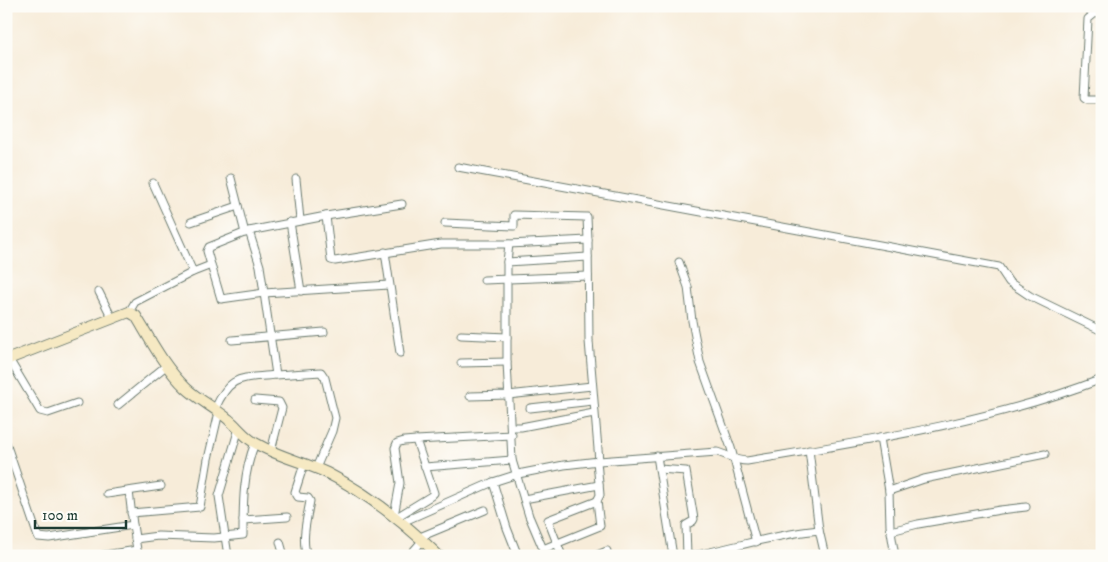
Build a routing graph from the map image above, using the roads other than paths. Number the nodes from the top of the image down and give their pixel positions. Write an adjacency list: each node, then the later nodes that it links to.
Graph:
1 (1102, 13): 2 (street)
2 (1102, 100)
3 (458, 166): 32 (street)
4 (231, 178): 8 (street)
5 (296, 179): 10 (street)
6 (153, 183): 22 (street)
7 (402, 204): 9 (street)
8 (238, 206): 11 (street); 14 (street)
9 (326, 216): 10 (street); 17 (street)
10 (300, 220): 12 (street)
11 (191, 222)
12 (290, 222): 14 (street); 27 (street)
13 (446, 223): 15 (street)
14 (247, 232): 21 (street); 29 (street)
15 (588, 240): 16 (street); 18 (street)
16 (509, 244): 17 (street); 19 (street)
17 (385, 252): 26 (street)
18 (588, 257): 19 (street); 23 (street)
19 (507, 262): 24 (street)
20 (679, 262): 65 (street)
21 (211, 265): 22 (street); 29 (street)
22 (193, 272): 30 (street)
23 (588, 276): 24 (street); 45 (street)
24 (507, 279): 25 (street); 36 (street)
25 (484, 280)
26 (390, 285): 27 (street); 38 (street)
27 (301, 291): 29 (street)
28 (99, 292): 31 (street)
29 (264, 293): 35 (street)
30 (130, 312): 31 (main road); 42 (main road)
31 (112, 318): 39 (main road)
32 (1102, 331)
33 (324, 332): 35 (street)
34 (461, 335): 36 (street)
35 (271, 336): 37 (street); 43 (street)
36 (507, 337): 40 (street)
37 (232, 340)
38 (400, 353)
39 (8, 359): 50 (street)
40 (507, 362): 41 (street); 46 (street)
41 (461, 363)
42 (167, 365): 51 (street); 53 (main road)
43 (276, 375): 53 (street); 70 (street)
44 (1102, 379): 57 (street)
45 (592, 386): 46 (street); 49 (street)
46 (508, 395): 47 (street); 56 (street)
47 (470, 396)
48 (255, 400): 61 (street)
49 (593, 401): 52 (street); 54 (street)
50 (77, 403)
51 (118, 405)
52 (530, 408)
53 (217, 410): 55 (main road); 83 (street)
54 (594, 413): 56 (street); 67 (street)
55 (239, 428): 60 (main road); 90 (street)
56 (512, 431): 58 (street); 66 (street)
57 (880, 438): 62 (street); 76 (street)
58 (416, 440): 69 (street); 85 (street)
59 (6, 443): 87 (street)
60 (255, 443): 61 (main road); 86 (street)
61 (270, 450): 68 (main road)
62 (809, 450): 65 (street); 88 (street)
63 (1045, 454): 76 (street)
64 (657, 456): 65 (street); 67 (street); 71 (street)
65 (734, 459): 94 (street)
66 (512, 460): 69 (street); 72 (street)
67 (598, 461): 72 (street); 74 (street)
68 (304, 464): 70 (main road); 103 (street)
69 (425, 467): 85 (street)
70 (316, 468): 85 (main road)
71 (659, 469): 109 (street); 110 (street)
72 (518, 474): 73 (street); 79 (street)
73 (493, 482): 85 (street); 106 (street)
74 (599, 485): 79 (street); 80 (street)
75 (162, 486): 77 (street)
76 (889, 491): 89 (street)
77 (129, 492): 78 (street); 83 (street)
78 (107, 494)
79 (524, 499): 97 (street)
80 (598, 501): 95 (street); 95 (street)
81 (1026, 507): 89 (street)
82 (485, 510): 92 (street)
83 (131, 513): 87 (street)
84 (287, 517): 86 (street)
85 (397, 519): 92 (main road)
86 (243, 520): 90 (street)
87 (133, 526): 91 (street)
88 (819, 530): 94 (street); 112 (street)
89 (891, 531): 113 (street)
90 (226, 536): 91 (street); 101 (street)
91 (135, 539): 98 (street)
92 (421, 539): 104 (street); 105 (main road)
93 (280, 542): 102 (street)
94 (756, 542): 99 (street)
95 (557, 544): 97 (street); 107 (street)
96 (607, 551): 108 (street)
97 (545, 552)
98 (137, 553): 100 (street)
99 (715, 554): 111 (street)
100 (98, 556)
101 (228, 556)
102 (284, 556)
103 (307, 556)
104 (409, 556)
105 (439, 556)
106 (518, 556)
107 (562, 556)
108 (595, 556)
109 (674, 556)
110 (686, 556)
111 (691, 556)
112 (825, 556)
113 (895, 556)

